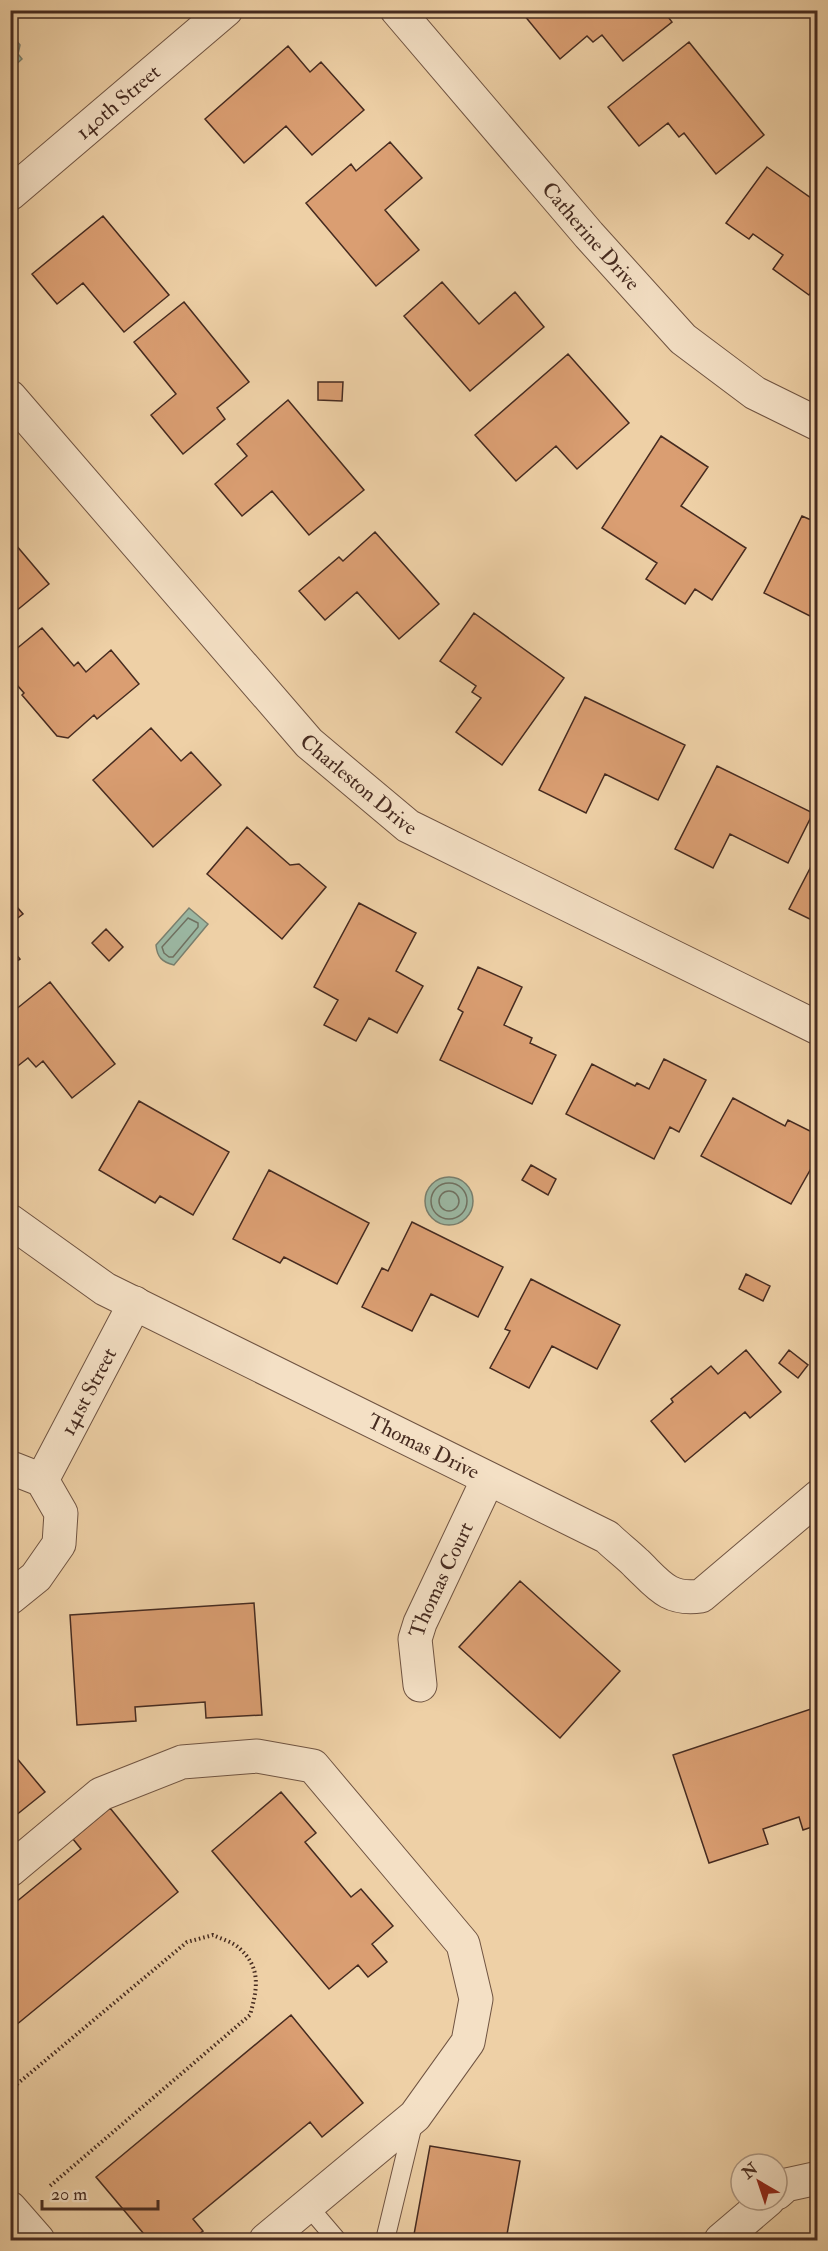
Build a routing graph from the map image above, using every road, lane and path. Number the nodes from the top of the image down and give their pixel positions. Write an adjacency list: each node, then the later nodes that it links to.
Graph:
1 (226, 10): 3 (street, 140th Street)
2 (396, 10): 5 (street, Catherine Drive)
3 (10, 194)
4 (10, 397): 6 (street, Charleston Drive)
5 (818, 424)
6 (818, 1028)
7 (10, 1221): 8 (street, Thomas Drive)
8 (135, 1303): 10 (street, 141st Street); 11 (street, Thomas Drive)
9 (10, 1470): 10 (street)
10 (42, 1479): 13 (street)
11 (488, 1479): 12 (street, Thomas Drive); 14 (street, Thomas Court)
12 (818, 1497)
13 (10, 1598)
14 (420, 1685)
15 (10, 1870): 17 (street)
16 (10, 2090): 20 (path)
17 (415, 2116): 21 (street); 27 (lane)
18 (818, 2178): 19 (street)
19 (789, 2184)
20 (50, 2186)
21 (308, 2206): 25 (street); 26 (lane)
22 (10, 2208): 24 (street)
23 (754, 2212): 28 (street)
24 (39, 2241)
25 (266, 2241)
26 (337, 2241)
27 (385, 2241)
28 (721, 2241)

